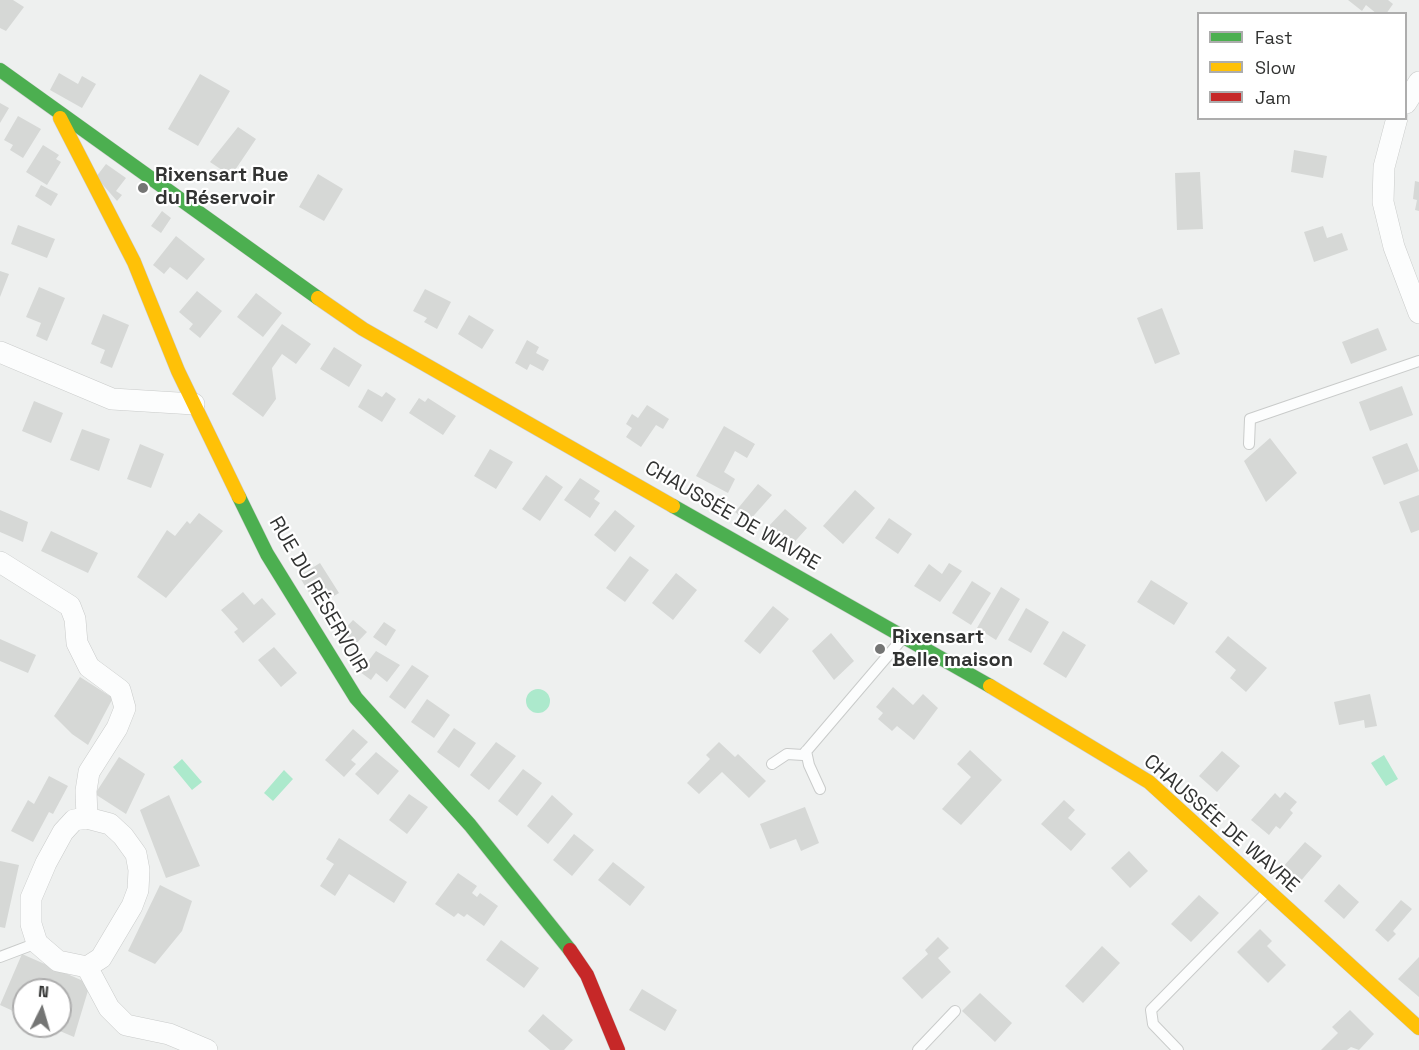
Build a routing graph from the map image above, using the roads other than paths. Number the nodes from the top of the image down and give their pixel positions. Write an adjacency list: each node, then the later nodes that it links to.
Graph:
1 (0, 70): 4 (street, CHAUSSÉE DE WAVRE)
2 (1419, 82): 3 (street)
3 (1407, 101)
4 (58, 113): 9 (street, RUE DU RÉSERVOIR); 12 (street, CHAUSSÉE DE WAVRE)
5 (1396, 120): 6 (street)
6 (1419, 313)
7 (0, 352): 9 (street)
8 (1419, 361): 10 (lane)
9 (194, 404): 24 (street, RUE DU RÉSERVOIR)
10 (1249, 444)
11 (0, 562): 16 (street)
12 (904, 636): 13 (lane); 17 (street, CHAUSSÉE DE WAVRE)
13 (806, 752): 14 (lane); 15 (lane)
14 (772, 764)
15 (820, 789)
16 (87, 818): 18 (street); 20 (street)
17 (1268, 890): 22 (street, CHAUSSÉE DE WAVRE); 26 (lane)
18 (37, 943): 19 (lane); 20 (street)
19 (0, 957)
20 (87, 967): 23 (street)
21 (955, 1011): 25 (lane)
22 (1419, 1028)
23 (207, 1050)
24 (618, 1050)
25 (918, 1050)
26 (1178, 1050)

